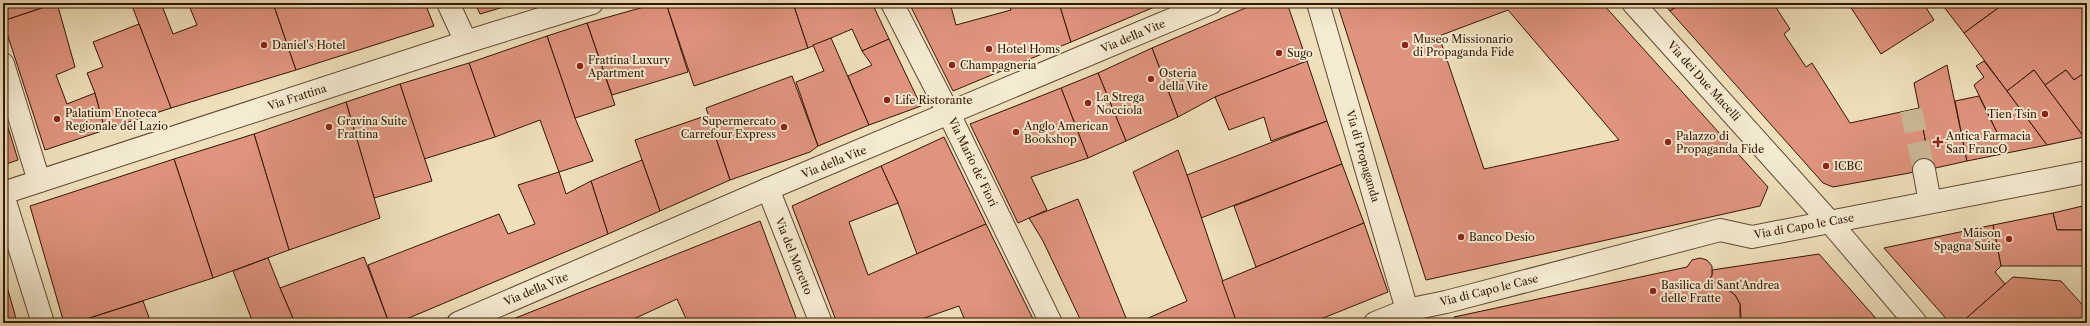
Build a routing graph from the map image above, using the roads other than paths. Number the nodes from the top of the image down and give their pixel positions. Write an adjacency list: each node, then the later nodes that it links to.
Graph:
1 (448, 3): 7 (street)
2 (592, 3): 7 (street, Via Frattina)
3 (892, 3): 9 (street, Via Mario de' Fiori)
4 (1211, 3): 9 (street, Via della Vite)
5 (1318, 3): 17 (street, Via di Propaganda)
6 (1633, 3): 16 (street, Via dei Due Macelli)
7 (466, 42): 12 (street, Via Frattina)
8 (3, 64): 12 (street)
9 (949, 114): 13 (street, Via della Vite); 21 (street, Via Mario de' Fiori)
10 (1924, 170): 15 (street)
11 (2087, 172): 15 (street, Via di Capo le Case)
12 (39, 181): 14 (street, Via Frattina)
13 (768, 189): 19 (street, Via della Vite); 20 (street, Via del Moretto)
14 (3, 194): 18 (street)
15 (1930, 202): 16 (street, Via di Capo le Case)
16 (1829, 221): 17 (street, Via di Capo le Case); 23 (street, Via dei Due Macelli)
17 (1406, 316): 22 (street, Via di Capo le Case)
18 (43, 323)
19 (458, 323)
20 (821, 323)
21 (1051, 323)
22 (1375, 323)
23 (1916, 323)

